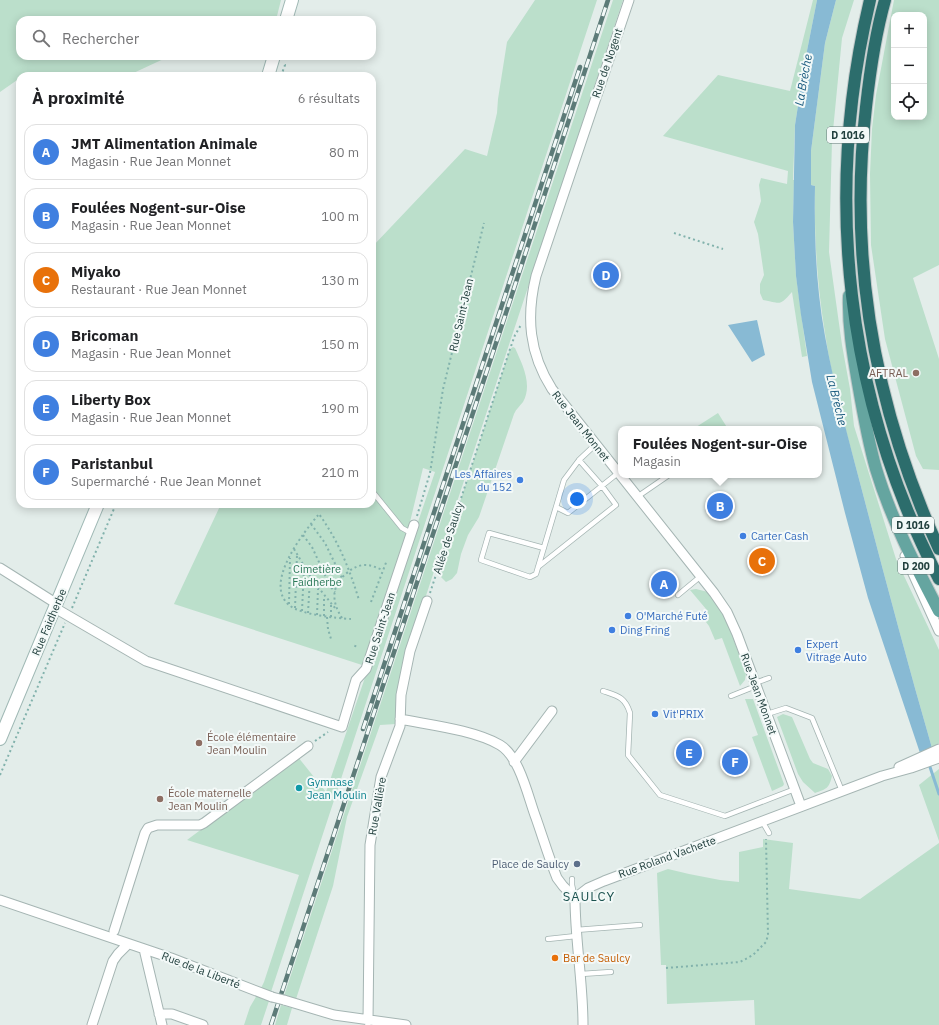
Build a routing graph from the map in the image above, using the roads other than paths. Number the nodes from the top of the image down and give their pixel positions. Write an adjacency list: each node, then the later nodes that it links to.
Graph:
1 (292, 0): 5 (main road)
2 (629, 0): 8 (street, Rue de Nogent)
3 (870, 0): 9 (highway, D 1016)
4 (885, 0): 16 (highway, D 1016)
5 (287, 16)
6 (273, 60): 7 (main road)
7 (269, 72)
8 (586, 126): 10 (street, Rue Jean Monnet)
9 (849, 272): 21 (main road, D 200); 29 (highway, D 1016)
10 (595, 445): 11 (lane); 12 (street, Rue Jean Monnet)
11 (579, 460): 15 (lane); 19 (lane)
12 (618, 473): 15 (lane)
13 (622, 478): 18 (street, Rue Jean Monnet)
14 (665, 478): 18 (lane)
15 (602, 486): 19 (lane); 26 (lane)
16 (916, 495): 23 (highway); 25 (highway, D 1016)
17 (376, 496): 22 (lane)
18 (637, 497): 28 (street, Rue Jean Monnet)
19 (556, 507): 24 (lane)
20 (96, 508): 32 (main road, Rue Faidherbe)
21 (895, 520): 33 (main road, D 200); 34 (street)
22 (413, 529): 32 (street, Rue Saint-Jean)
23 (939, 535)
24 (544, 548): 26 (lane); 26 (lane)
25 (939, 549)
26 (538, 567)
27 (0, 568): 32 (street)
28 (701, 576): 30 (lane); 36 (street, Rue Jean Monnet)
29 (939, 579)
30 (678, 595)
31 (427, 601): 41 (street)
32 (56, 606): 42 (main road, Rue Faidherbe)
33 (939, 611)
34 (939, 631)
35 (769, 678): 36 (lane)
36 (756, 685): 38 (lane); 40 (street, Rue Jean Monnet)
37 (603, 691): 46 (lane)
38 (731, 696)
39 (552, 711): 45 (street)
40 (767, 714): 46 (street, Rue Jean Monnet); 47 (lane)
41 (400, 719): 45 (street); 63 (street, Rue Vallière)
42 (0, 739)
43 (308, 746): 56 (street)
44 (938, 753): 47 (street, Rue Roland Vachette)
45 (514, 762): 52 (street)
46 (795, 789): 48 (street, Rue Jean Monnet)
47 (842, 791): 48 (street, Rue Roland Vachette)
48 (801, 806): 49 (street, Rue Roland Vachette)
49 (762, 821): 50 (lane); 52 (street, Rue Roland Vachette)
50 (769, 833)
51 (572, 879): 52 (lane)
52 (575, 898): 55 (street)
53 (0, 900): 56 (street, Rue de la Liberté)
54 (640, 925): 55 (lane)
55 (576, 933): 57 (lane); 61 (street)
56 (113, 935): 58 (street, Rue de la Liberté)
57 (548, 939)
58 (128, 944): 59 (street, Rue de la Liberté); 65 (street)
59 (144, 949): 62 (street); 63 (street, Rue de la Liberté, bridge)
60 (611, 972): 61 (lane)
61 (581, 974): 69 (street)
62 (159, 1014): 66 (street); 67 (street)
63 (368, 1021): 64 (street, Rue de la Liberté)
64 (379, 1024): 68 (street, Rue de la Liberté)
65 (92, 1025)
66 (162, 1025)
67 (203, 1025)
68 (406, 1025)
69 (583, 1025)

